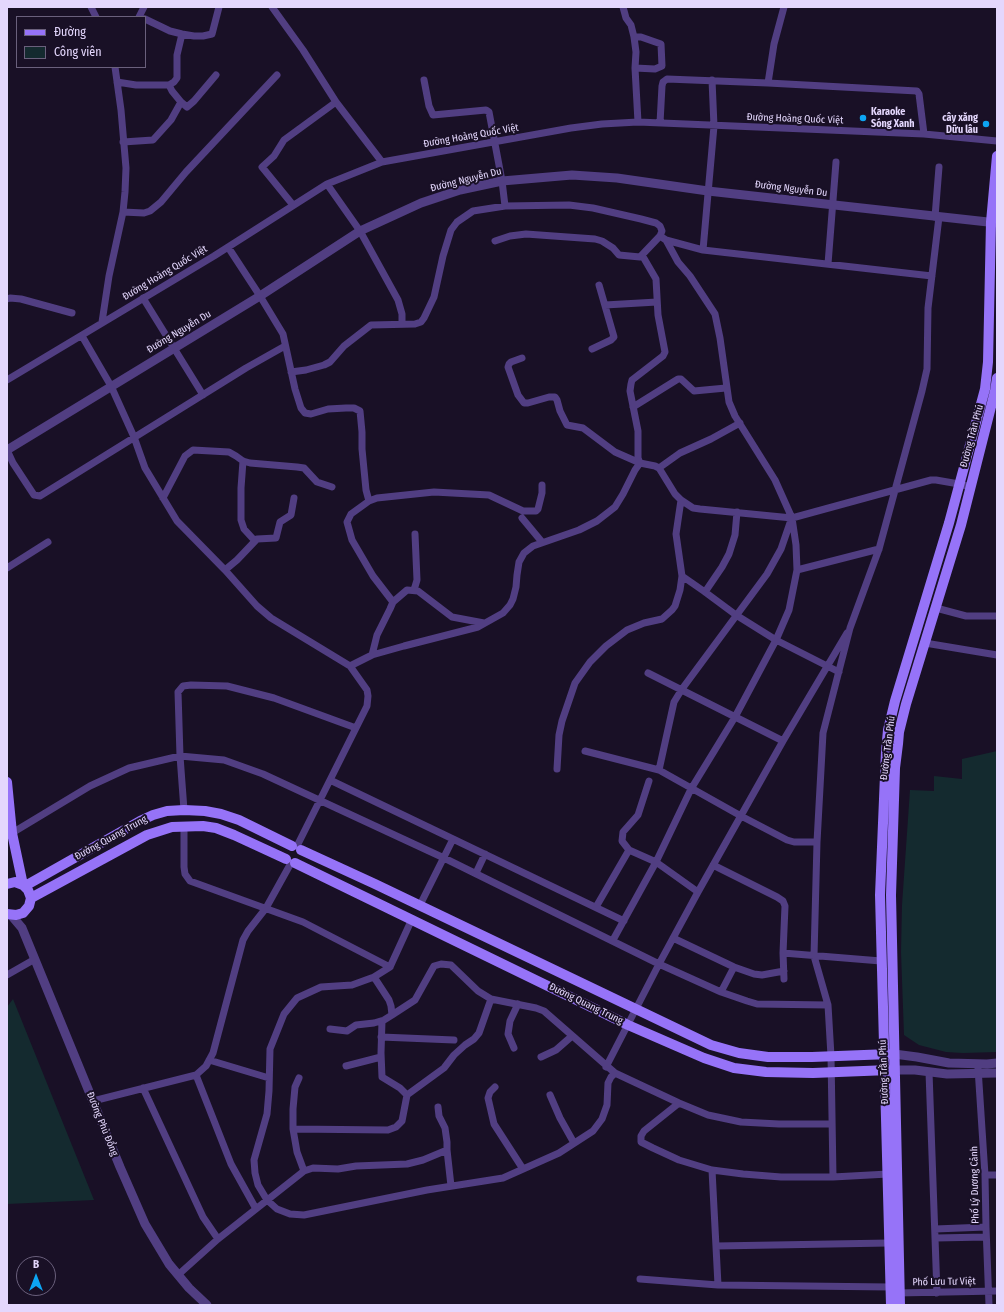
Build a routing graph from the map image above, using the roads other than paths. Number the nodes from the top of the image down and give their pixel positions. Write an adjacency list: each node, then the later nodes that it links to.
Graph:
1 (91, 7): 6 (street)
2 (219, 7): 8 (street)
3 (272, 7): 20 (street)
4 (623, 7): 9 (street)
5 (784, 7): 17 (street)
6 (96, 16)
7 (146, 19): 8 (street)
8 (182, 34): 18 (street)
9 (634, 37): 11 (street); 11 (street)
10 (114, 68): 16 (street)
11 (635, 68): 21 (street)
12 (277, 75): 38 (street)
13 (216, 76): 19 (street)
14 (424, 80): 27 (street)
15 (712, 80): 17 (street); 22 (street); 23 (street)
16 (117, 82): 18 (street); 26 (street)
17 (768, 82): 24 (street)
18 (169, 85): 19 (street)
19 (181, 102): 26 (street)
20 (336, 102): 29 (street); 35 (street)
21 (638, 122): 22 (street, Đường Hoàng Quốc Việt); 27 (street, Đường Hoàng Quốc Việt)
22 (660, 123): 23 (street, Đường Hoàng Quốc Việt)
23 (714, 126): 24 (street, Đường Hoàng Quốc Việt); 34 (street)
24 (924, 134): 25 (street, Đường Hoàng Quốc Việt)
25 (997, 141)
26 (123, 142): 38 (street)
27 (494, 142): 29 (street, Đường Hoàng Quốc Việt); 32 (street)
28 (997, 156): 40 (main road, Đường Trần Phú)
29 (382, 162): 33 (street, Đường Hoàng Quốc Việt)
30 (836, 162): 36 (street)
31 (939, 167): 39 (street)
32 (502, 181): 34 (street, Đường Nguyễn Du); 37 (street); 41 (street, Đường Nguyễn Du)
33 (327, 184): 35 (street, Đường Hoàng Quốc Việt); 41 (street)
34 (708, 191): 36 (street, Đường Nguyễn Du); 45 (street)
35 (293, 205): 44 (street, Đường Hoàng Quốc Việt)
36 (832, 205): 39 (street, Đường Nguyễn Du); 47 (street)
37 (505, 206): 42 (street); 57 (street)
38 (123, 212): 56 (street)
39 (937, 217): 40 (street, Đường Nguyễn Du); 48 (street)
40 (994, 222): 64 (main road, Đường Trần Phú)
41 (360, 232): 50 (street, Đường Nguyễn Du); 57 (street)
42 (663, 238): 45 (street); 46 (street); 67 (street)
43 (495, 241): 46 (street)
44 (228, 247): 50 (street); 51 (street, Đường Hoàng Quốc Việt)
45 (703, 250): 47 (street)
46 (642, 256): 53 (street)
47 (828, 264): 48 (street)
48 (932, 276): 80 (street)
49 (599, 284): 54 (street)
50 (260, 296): 59 (street); 60 (street, Đường Nguyễn Du)
51 (143, 298): 56 (street, Đường Hoàng Quốc Việt); 60 (street)
52 (7, 299): 55 (street)
53 (657, 302): 54 (street); 69 (street)
54 (605, 305): 61 (street)
55 (72, 313)
56 (102, 322): 58 (street, Đường Hoàng Quốc Việt)
57 (402, 324): 63 (street)
58 (82, 336): 65 (street, Đường Hoàng Quốc Việt); 66 (street)
59 (285, 346): 63 (street); 68 (street)
60 (175, 348): 66 (street, Đường Nguyễn Du); 68 (street)
61 (592, 349)
62 (522, 358): 74 (street)
63 (291, 372): 84 (street)
64 (994, 378): 76 (main road, Đường Trần Phú); 79 (main road, Đường Trần Phú)
65 (7, 380)
66 (111, 386): 71 (street); 72 (street, Đường Nguyễn Du)
67 (726, 388): 69 (street); 70 (street)
68 (203, 395): 71 (street)
69 (633, 408): 74 (street)
70 (740, 423): 75 (street); 87 (street)
71 (134, 437): 72 (street); 81 (street)
72 (7, 450)
73 (242, 461): 78 (street); 81 (street); 89 (street)
74 (640, 464): 75 (street); 91 (street)
75 (659, 468): 83 (street)
76 (960, 484): 79 (street); 80 (street); 157 (main road, Đường Trần Phú)
77 (542, 486): 84 (street)
78 (332, 487)
79 (971, 487): 100 (main road, Đường Trần Phú)
80 (895, 490): 87 (street); 92 (street)
81 (163, 498): 94 (street)
82 (294, 498): 89 (street)
83 (681, 500): 85 (street); 96 (street)
84 (369, 501): 99 (street)
85 (737, 512): 87 (street); 98 (street)
86 (522, 518): 91 (street)
87 (792, 518): 95 (street); 101 (street)
88 (415, 534): 97 (street)
89 (255, 540): 94 (street)
90 (48, 542): 93 (street)
91 (542, 542): 103 (street)
92 (879, 549): 95 (street); 104 (street)
93 (7, 568)
94 (225, 570): 109 (street)
95 (797, 570): 105 (street)
96 (682, 576): 98 (street); 119 (street)
97 (414, 590): 99 (street); 103 (street)
98 (705, 592): 101 (street)
99 (394, 602): 108 (street)
100 (936, 608): 102 (street); 106 (main road, Đường Trần Phú)
101 (736, 615): 105 (street); 113 (street)
102 (997, 616)
103 (484, 623): 108 (street)
104 (850, 628): 110 (street); 111 (street)
105 (776, 640): 110 (street); 114 (street)
106 (925, 643): 107 (street); 178 (main road, Đường Trần Phú)
107 (997, 654)
108 (372, 655): 109 (street)
109 (350, 666): 115 (street)
110 (826, 666): 111 (street); 116 (street)
111 (839, 672): 131 (street)
112 (648, 673): 113 (street)
113 (682, 690): 114 (street); 120 (street)
114 (735, 717): 116 (street); 124 (street)
115 (356, 728): 118 (street); 121 (street)
116 (783, 741): 127 (street)
117 (585, 751): 120 (street)
118 (180, 756): 125 (street); 126 (street); 129 (street)
119 (557, 769)
120 (659, 770): 124 (street)
121 (330, 780): 125 (street); 130 (street)
122 (649, 781): 133 (street)
123 (7, 782): 129 (main road)
124 (691, 789): 127 (street); 137 (street)
125 (319, 801): 132 (street); 135 (street)
126 (184, 810): 132 (main road, Đường Quang Trung); 141 (main road, Đường Quang Trung)
127 (740, 816): 131 (street); 138 (street)
128 (184, 826): 136 (main road, Đường Quang Trung); 143 (main road, Đường Quang Trung); 146 (street)
129 (10, 834): 141 (main road)
130 (454, 839): 134 (street); 135 (street)
131 (817, 842): 155 (street)
132 (297, 847): 136 (main road); 136 (main road); 144 (main road, Đường Quang Trung)
133 (629, 850): 137 (street); 145 (street)
134 (485, 854): 139 (street); 145 (street)
135 (444, 858): 139 (street); 144 (street)
136 (291, 861): 146 (street); 149 (main road, Đường Quang Trung)
137 (656, 862): 142 (street); 150 (street)
138 (713, 865): 142 (street); 154 (street)
139 (476, 873): 153 (street)
140 (7, 884): 141 (main road)
141 (24, 885): 143 (main road)
142 (698, 892): 152 (street)
143 (31, 898): 147 (main road)
144 (420, 905): 169 (main road, Đường Quang Trung)
145 (596, 907): 150 (street)
146 (266, 908): 159 (street); 182 (street)
147 (24, 912): 148 (main road); 151 (street, Đường Phù Đổng)
148 (9, 914): 151 (street, Đường Phù Đổng)
149 (412, 920): 159 (street); 172 (main road, Đường Quang Trung)
150 (624, 921): 153 (street)
151 (22, 928): 156 (street, Đường Phù Đổng)
152 (673, 938): 158 (street); 160 (street)
153 (613, 940): 158 (street)
154 (783, 953): 155 (street); 161 (street)
155 (814, 956): 157 (street); 168 (street)
156 (35, 959): 162 (street); 200 (street, Đường Phù Đổng)
157 (881, 962): 178 (main road, Đường Trần Phú)
158 (659, 964): 165 (street); 169 (street)
159 (390, 967): 163 (street)
160 (734, 967): 161 (street); 165 (street)
161 (784, 971): 164 (street)
162 (7, 975)
163 (374, 977): 170 (street); 194 (street)
164 (784, 979)
165 (721, 992): 168 (street)
166 (492, 999): 167 (street); 170 (street); 198 (street)
167 (518, 1004): 174 (street); 177 (street)
168 (828, 1005): 179 (street)
169 (636, 1010): 172 (street); 179 (main road, Đường Quang Trung)
170 (392, 1015): 171 (street)
171 (382, 1021): 173 (street); 175 (street)
172 (628, 1024): 186 (street); 188 (main road, Đường Quang Trung)
173 (330, 1029)
174 (572, 1036): 181 (street); 186 (street)
175 (381, 1037): 176 (street); 180 (street)
176 (454, 1040)
177 (514, 1048)
178 (889, 1054): 179 (main road, Đường Quang Trung); 184 (street); 187 (main road, Đường Trần Phú)
179 (831, 1056): 188 (street)
180 (381, 1057): 185 (street); 198 (street)
181 (541, 1057)
182 (209, 1060): 191 (street); 194 (street)
183 (997, 1062): 184 (street)
184 (978, 1064): 193 (street, Phố Lý Dương Cảnh)
185 (346, 1066)
186 (606, 1067): 192 (street)
187 (889, 1070): 188 (main road, Đường Quang Trung); 189 (street); 210 (main road, Đường Trần Phú); 227 (main road, Đường Trần Phú)
188 (832, 1072): 203 (street)
189 (929, 1072): 193 (street); 218 (street)
190 (997, 1073): 193 (street)
191 (196, 1074): 197 (street); 216 (street)
192 (615, 1074): 201 (street); 205 (street)
193 (979, 1074): 211 (street, Phố Lý Dương Cảnh)
194 (269, 1078): 215 (street)
195 (299, 1078): 204 (street)
196 (495, 1087): 207 (street)
197 (143, 1088): 200 (street); 221 (street)
198 (407, 1094): 204 (street)
199 (550, 1095): 205 (street)
200 (93, 1101): 224 (street, Đường Phù Đổng)
201 (679, 1102): 203 (street); 208 (street)
202 (438, 1107): 206 (street)
203 (831, 1124): 213 (street)
204 (293, 1129): 209 (street)
205 (574, 1143): 207 (street)
206 (447, 1150): 209 (street); 214 (street)
207 (524, 1169): 214 (street)
208 (712, 1170): 213 (street); 223 (street)
209 (304, 1171): 215 (street)
210 (888, 1174): 213 (street); 222 (main road, Đường Trần Phú)
211 (985, 1175): 212 (street); 217 (street, Phố Lý Dương Cảnh)
212 (997, 1175)
213 (833, 1177)
214 (451, 1186): 215 (street)
215 (267, 1200): 216 (street)
216 (256, 1208): 221 (street)
217 (986, 1227): 218 (street); 219 (street, Phố Lý Dương Cảnh)
218 (935, 1229): 220 (street)
219 (986, 1237): 220 (street); 228 (street, Phố Lý Dương Cảnh)
220 (936, 1238): 230 (street)
221 (218, 1239): 224 (street)
222 (889, 1243): 223 (street); 227 (main road, Đường Trần Phú)
223 (716, 1246): 226 (street)
224 (178, 1275): 231 (street, Đường Phù Đổng)
225 (640, 1279): 226 (street, Phố Lưu Tư Việt)
226 (718, 1286): 227 (street, Phố Lưu Tư Việt)
227 (894, 1291): 230 (street, Phố Lưu Tư Việt); 232 (main road, Đường Trần Phú); 233 (main road, Đường Trần Phú)
228 (988, 1291): 229 (street, Phố Lưu Tư Việt); 230 (street, Phố Lưu Tư Việt); 234 (street, Phố Lý Dương Cảnh)
229 (997, 1291)
230 (937, 1293)
231 (207, 1305)
232 (891, 1305)
233 (900, 1305)
234 (989, 1305)

